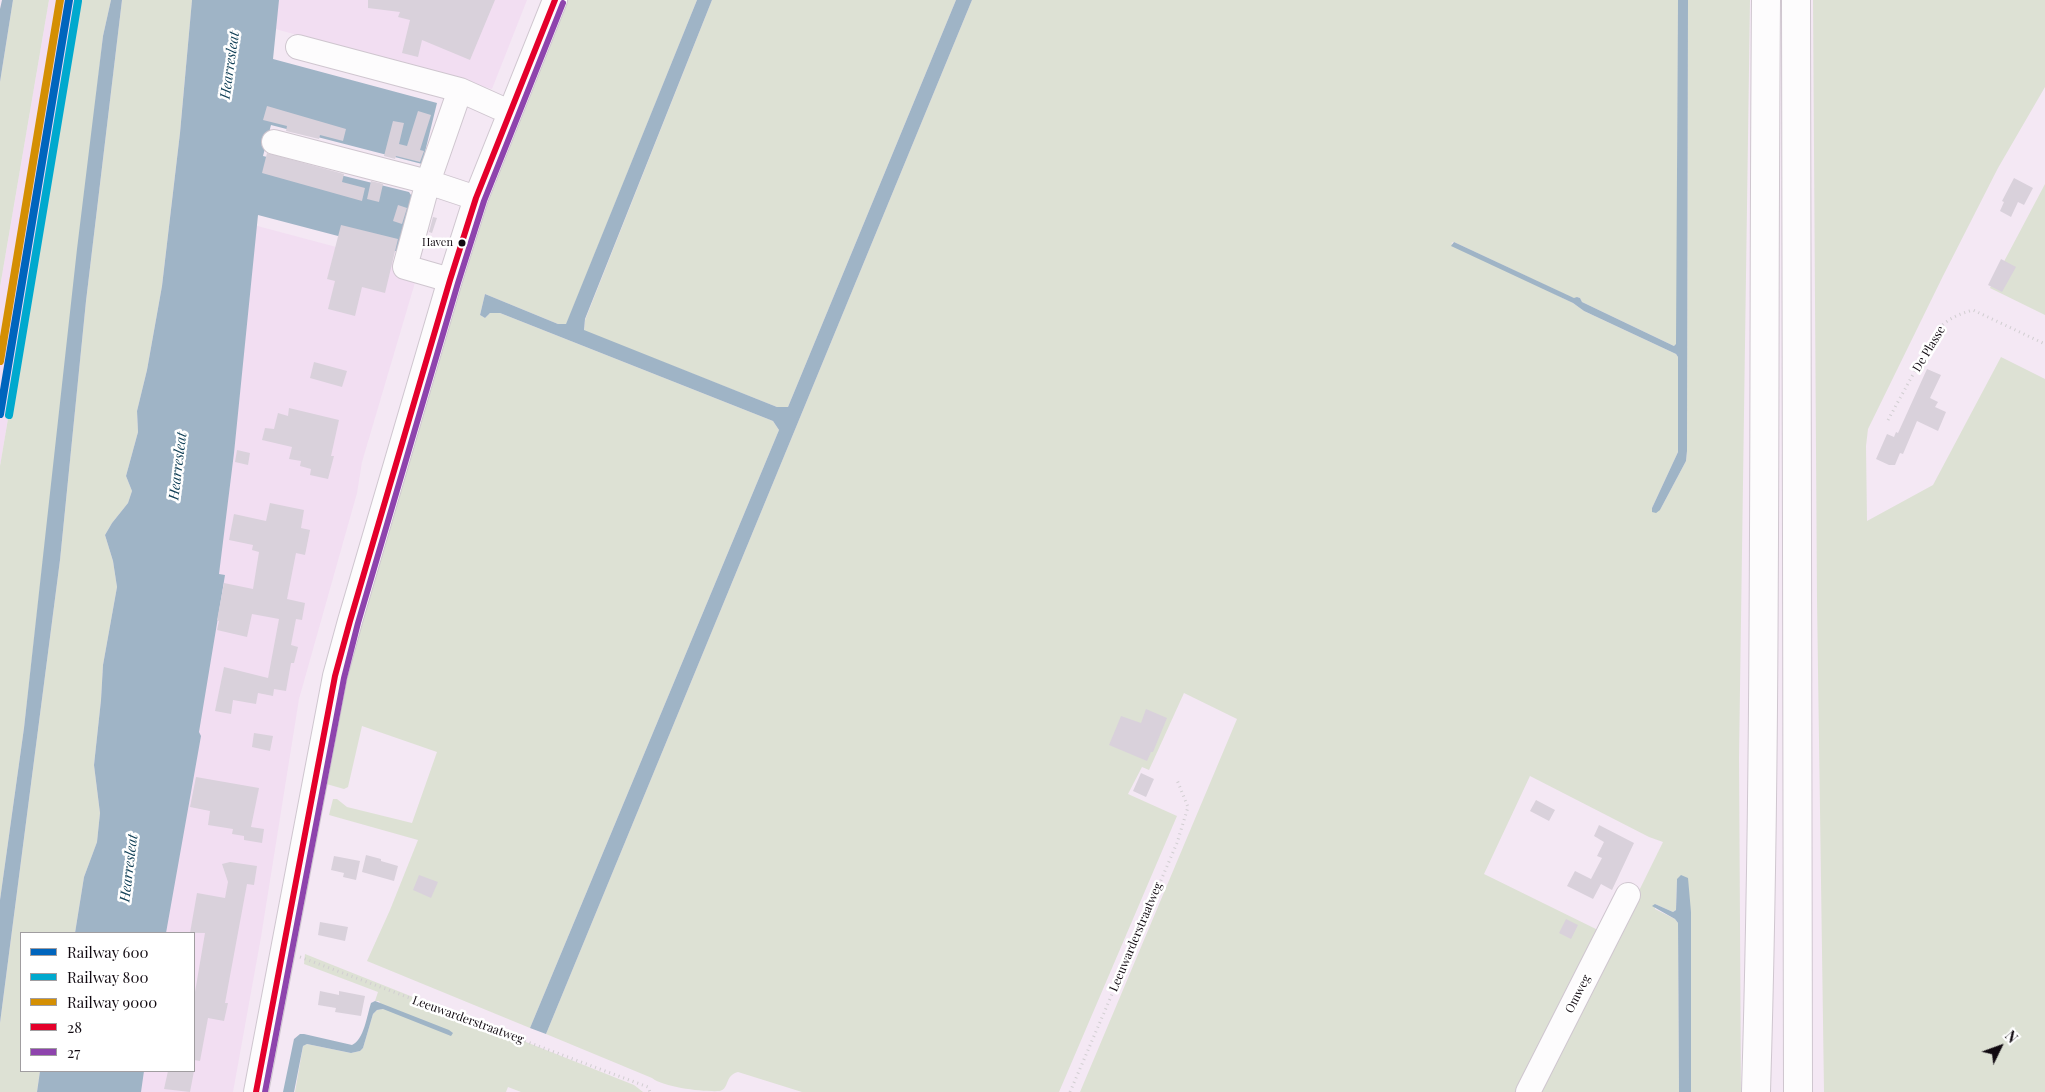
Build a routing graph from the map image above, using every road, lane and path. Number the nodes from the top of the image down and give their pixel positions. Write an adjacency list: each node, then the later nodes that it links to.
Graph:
1 (555, 0): 6 (street)
2 (1766, 0): 16 (highway)
3 (1796, 0): 17 (highway)
4 (298, 47): 5 (street)
5 (460, 90): 6 (street); 8 (street)
6 (509, 112): 9 (street)
7 (274, 142): 8 (street)
8 (428, 182): 9 (street); 10 (street)
9 (476, 198): 10 (street)
10 (450, 280): 15 (street)
11 (2045, 344): 12 (path, De Plasse)
12 (1888, 420)
13 (1177, 780): 20 (path, Leeuwarderstraatweg)
14 (1628, 896): 21 (street, Omweg)
15 (282, 951): 18 (street); 19 (path, Leeuwarderstraatweg)
16 (1760, 963): 22 (highway); 23 (highway)
17 (1798, 1084)
18 (256, 1092)
19 (650, 1092)
20 (1070, 1092)
21 (1528, 1092)
22 (1756, 1092)
23 (1763, 1092)

